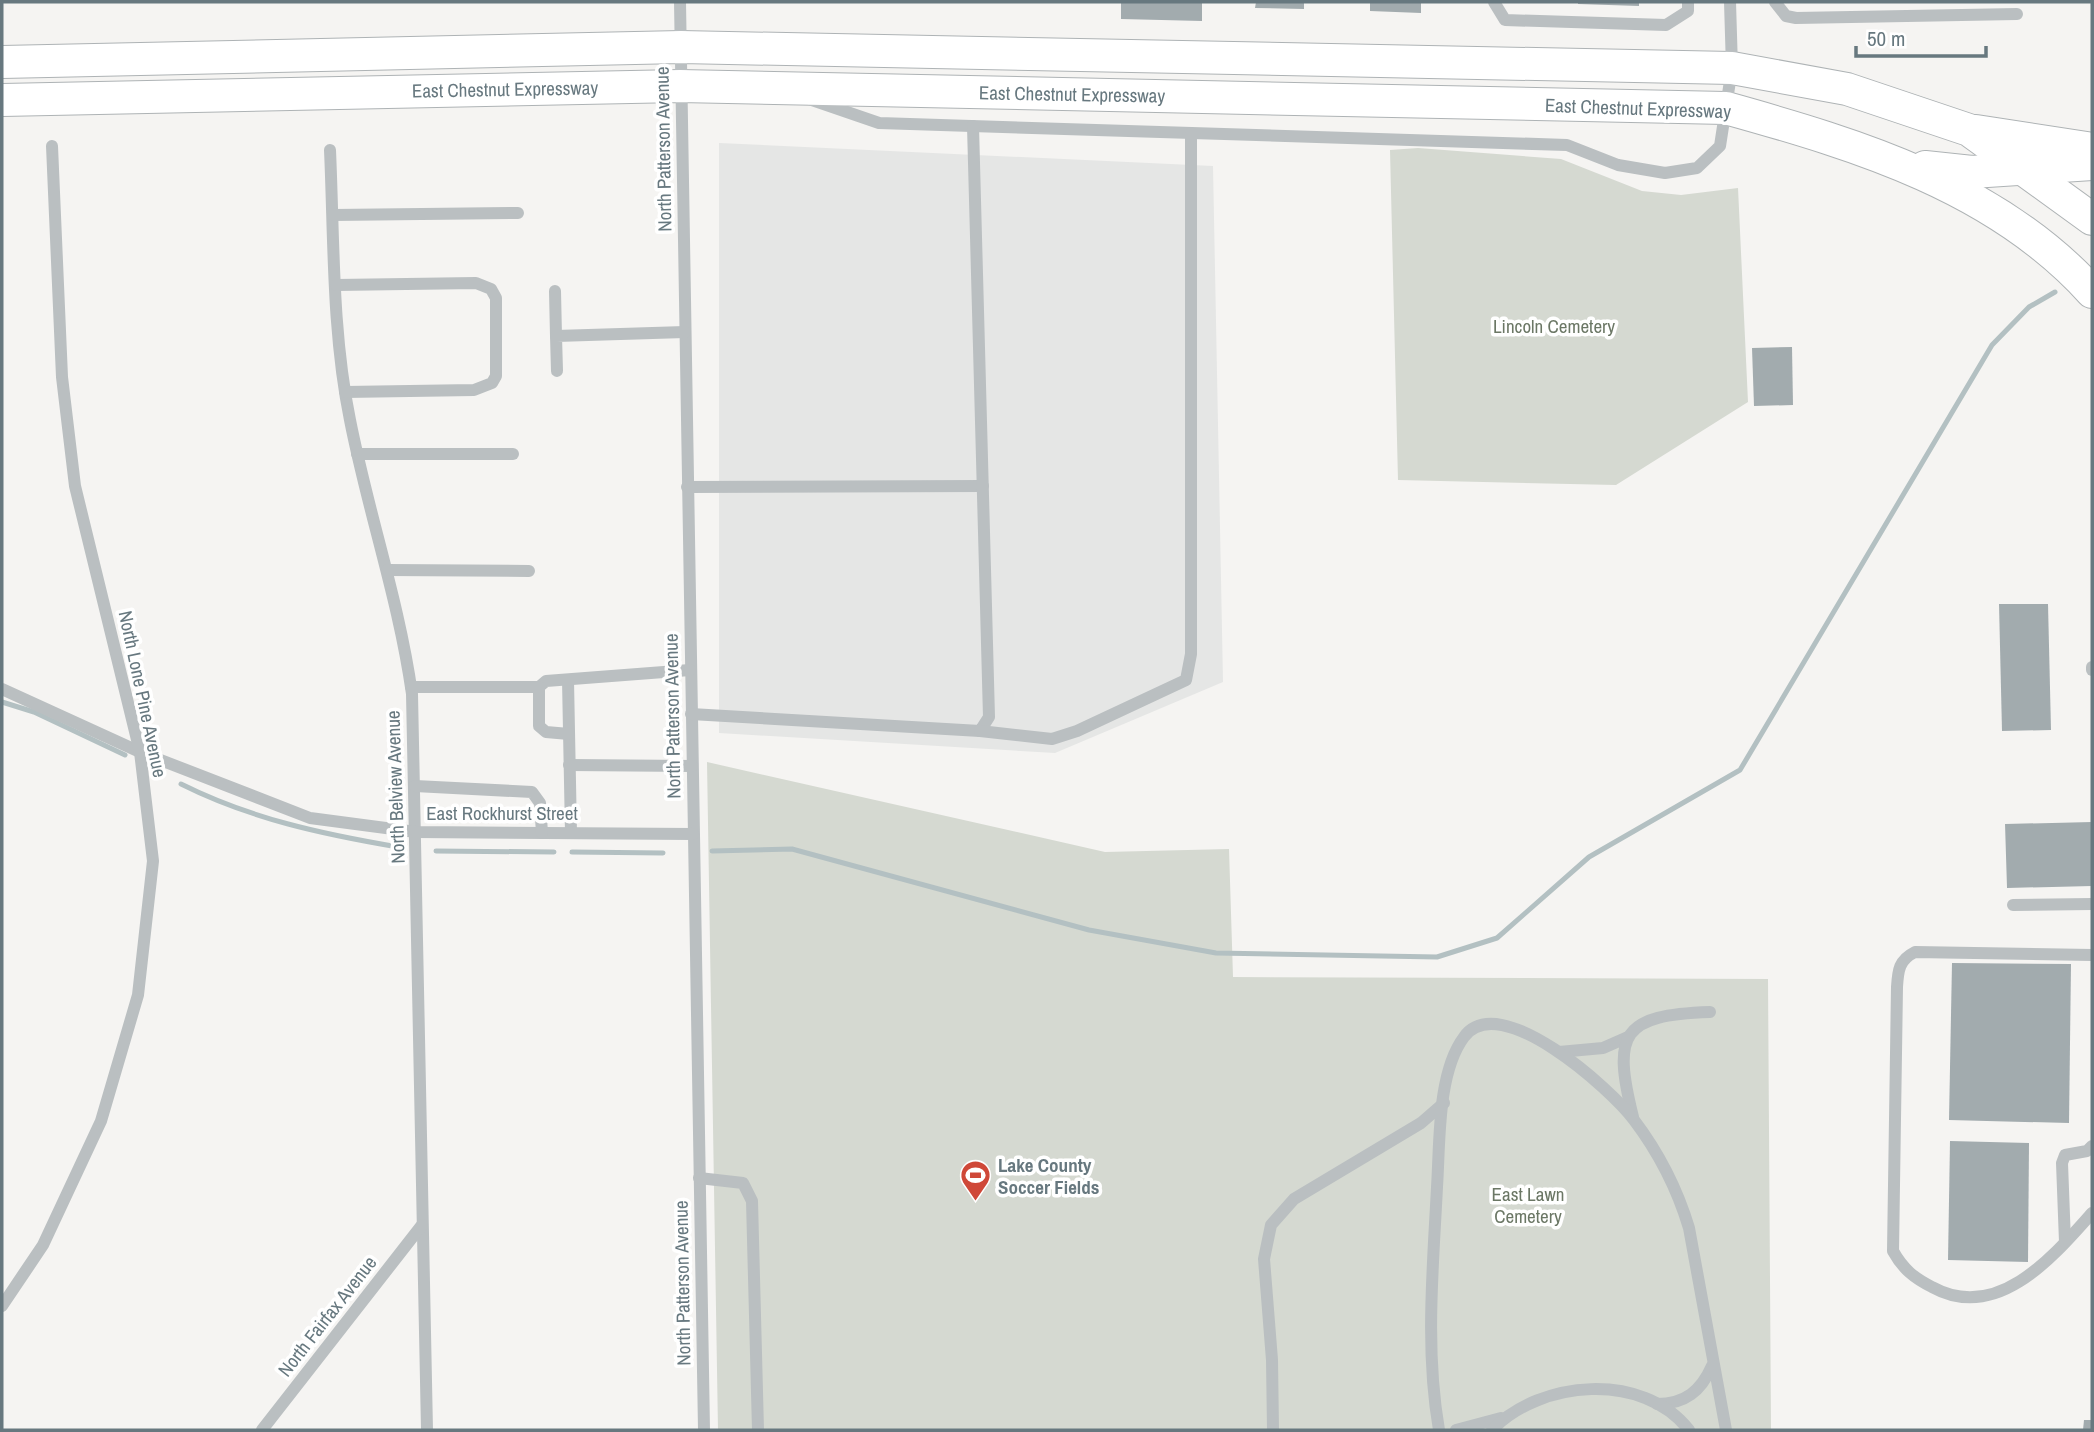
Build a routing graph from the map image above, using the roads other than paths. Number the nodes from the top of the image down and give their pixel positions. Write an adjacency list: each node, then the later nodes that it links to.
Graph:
1 (680, 2): 7 (street, North Patterson Avenue)
2 (1494, 2): 3 (street)
3 (1688, 2)
4 (1730, 2): 9 (street)
5 (1774, 2): 6 (street)
6 (2017, 14)
7 (681, 47): 8 (main road, East Chestnut Expressway); 9 (main road, East Chestnut Expressway); 10 (street, North Patterson Avenue)
8 (2, 62)
9 (1732, 68): 13 (street); 15 (main road, East Chestnut Expressway)
10 (680, 86): 11 (main road, East Chestnut Expressway); 12 (main road, East Chestnut Expressway); 29 (street, North Patterson Avenue)
11 (778, 88): 13 (main road, East Chestnut Expressway); 14 (street)
12 (2, 100)
13 (1726, 108): 16 (street); 21 (main road, East Chestnut Expressway)
14 (973, 126): 16 (street); 35 (street)
15 (1969, 130): 18 (main road); 22 (main road, East Chestnut Expressway)
16 (1191, 133): 45 (street)
17 (52, 146): 47 (street, North Lone Pine Avenue)
18 (2092, 149)
19 (330, 150): 24 (street, North Belview Avenue)
20 (2092, 164): 22 (main road)
21 (1906, 165): 22 (main road); 28 (main road, East Chestnut Expressway)
22 (2025, 170): 25 (main road, East Chestnut Expressway)
23 (518, 214): 24 (street)
24 (333, 215): 26 (street, North Belview Avenue)
25 (2092, 219)
26 (336, 285): 32 (street, North Belview Avenue); 32 (street)
27 (555, 291): 30 (street)
28 (2092, 292)
29 (685, 332): 30 (street); 36 (street, North Patterson Avenue)
30 (556, 336): 31 (street)
31 (557, 371)
32 (345, 392): 33 (street, North Belview Avenue)
33 (357, 454): 34 (street); 37 (street, North Belview Avenue)
34 (513, 454)
35 (983, 486): 36 (street); 45 (street)
36 (687, 487): 39 (street, North Patterson Avenue)
37 (387, 570): 38 (street); 42 (street, North Belview Avenue)
38 (529, 571)
39 (690, 670): 40 (street); 44 (street, North Patterson Avenue)
40 (568, 680): 41 (street); 46 (street)
41 (539, 687): 42 (street); 46 (street)
42 (411, 688): 50 (street, North Belview Avenue)
43 (2, 689): 47 (street, East Rockhurst Street)
44 (691, 714): 45 (street); 49 (street, North Patterson Avenue)
45 (980, 731)
46 (569, 734): 48 (street)
47 (140, 752): 51 (street, East Rockhurst Street); 68 (street, North Lone Pine Avenue)
48 (569, 765): 49 (street); 53 (street)
49 (692, 766): 54 (street, North Patterson Avenue)
50 (415, 786): 51 (street, North Belview Avenue); 52 (street)
51 (416, 832): 52 (street, East Rockhurst Street); 66 (street, North Belview Avenue)
52 (542, 833): 53 (street, East Rockhurst Street)
53 (571, 833): 54 (street, East Rockhurst Street)
54 (693, 834): 64 (street, North Patterson Avenue)
55 (2092, 904): 56 (street)
56 (2012, 905)
57 (2092, 955): 67 (street)
58 (1710, 1012): 59 (street)
59 (1628, 1037): 60 (street); 62 (street)
60 (1559, 1052): 61 (street); 62 (street)
61 (1444, 1103): 76 (street); 77 (street)
62 (1633, 1118): 69 (street)
63 (2092, 1146): 67 (street)
64 (699, 1178): 74 (street, North Patterson Avenue); 75 (street)
65 (2092, 1213): 67 (street)
66 (422, 1225): 72 (street, North Fairfax Avenue); 73 (street, North Belview Avenue)
67 (2065, 1242)
68 (2, 1307)
69 (1712, 1366): 70 (street); 81 (street)
70 (1656, 1404): 71 (street); 80 (street)
71 (1514, 1411): 78 (street); 79 (street)
72 (262, 1430)
73 (427, 1430)
74 (704, 1430)
75 (758, 1430)
76 (1273, 1430)
77 (1439, 1430)
78 (1456, 1430)
79 (1492, 1430)
80 (1689, 1430)
81 (1726, 1430)

